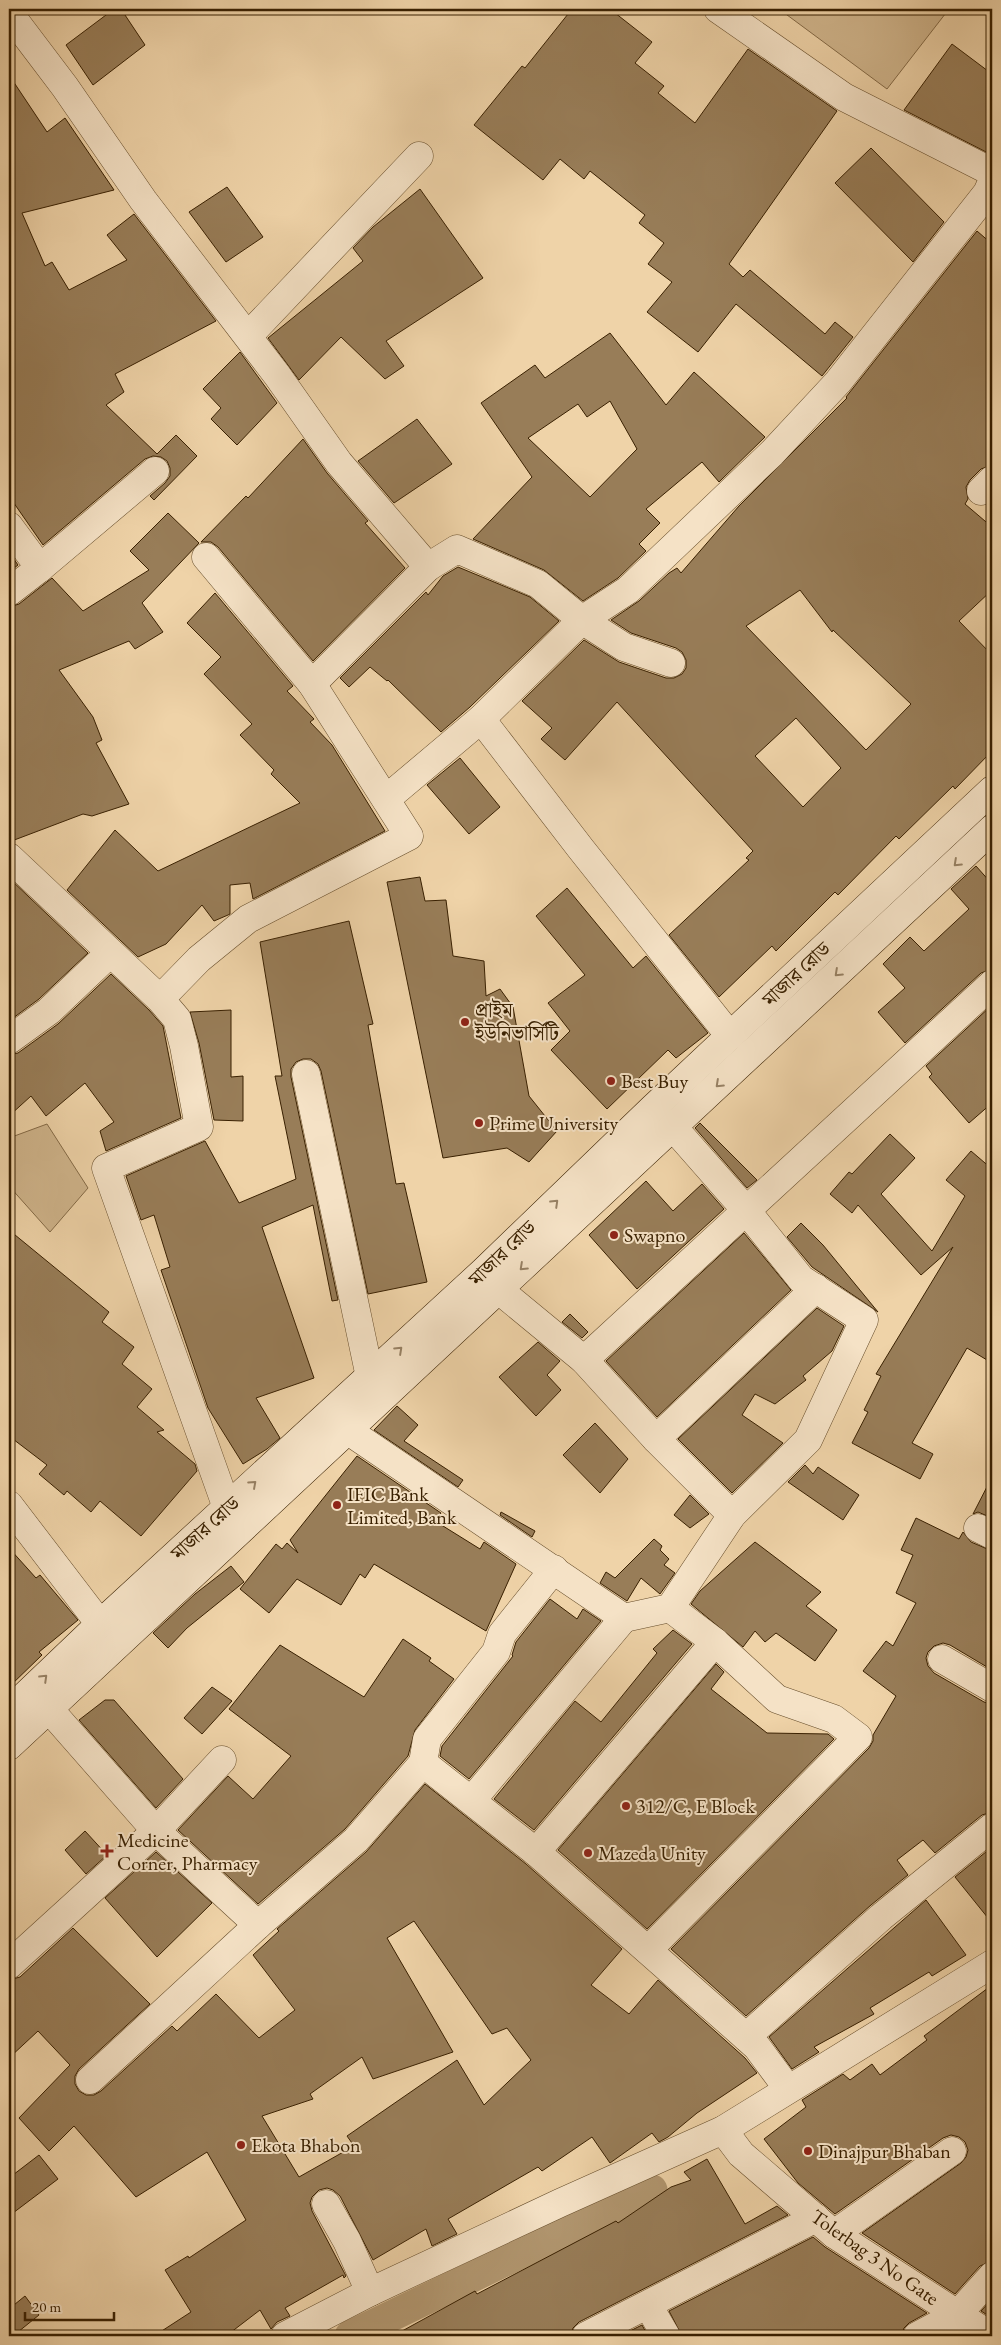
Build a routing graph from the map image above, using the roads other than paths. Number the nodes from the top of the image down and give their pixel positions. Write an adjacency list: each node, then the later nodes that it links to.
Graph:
1 (718, 9): 4 (street)
2 (9, 13): 6 (street)
3 (419, 156): 6 (street)
4 (992, 172)
5 (992, 182): 13 (street)
6 (248, 336): 10 (street)
7 (155, 471): 11 (street)
8 (9, 526): 11 (street)
9 (206, 557): 15 (street)
10 (428, 567): 13 (street); 15 (street)
11 (40, 568): 12 (street)
12 (9, 592)
13 (582, 620): 14 (street); 16 (street)
14 (671, 663)
15 (312, 684): 18 (street)
16 (481, 719): 18 (street); 24 (street)
17 (992, 790): 24 (street, মাজার রোড)
18 (386, 799): 23 (street)
19 (992, 829): 27 (street, মাজার রোড, one-way to 27)
20 (9, 857): 21 (street)
21 (110, 953): 23 (street); 25 (street)
22 (992, 984): 28 (street)
23 (160, 1000): 36 (street)
24 (730, 1036): 32 (street, মাজার রোড, one-way to 24)
25 (9, 1040)
26 (306, 1074): 32 (street)
27 (673, 1127): 28 (street); 30 (street, মাজার রোড, one-way to 30)
28 (745, 1209): 29 (street); 31 (street)
29 (816, 1288): 34 (street); 37 (street)
30 (499, 1290): 31 (street); 33 (street, মাজার রোড)
31 (584, 1360): 34 (street)
32 (370, 1377): 36 (street, মাজার রোড, one-way to 32)
33 (347, 1430): 38 (street); 45 (street, মাজার রোড)
34 (656, 1439): 37 (street)
35 (9, 1505): 41 (street)
36 (227, 1508): 41 (street, মাজার রোড)
37 (732, 1515): 39 (street)
38 (554, 1569): 40 (street); 49 (street)
39 (670, 1608): 40 (street); 42 (street)
40 (624, 1618): 50 (street)
41 (100, 1624): 46 (street, মাজার রোড, one-way to 41)
42 (714, 1642): 53 (street); 55 (street)
43 (942, 1659): 44 (street)
44 (992, 1688)
45 (49, 1709): 47 (street, মাজার রোড); 52 (street)
46 (9, 1711)
47 (9, 1746)
48 (222, 1760): 52 (street)
49 (423, 1763): 50 (street); 54 (street)
50 (472, 1800): 53 (street)
51 (992, 1827): 58 (street)
52 (156, 1831): 54 (street); 57 (street)
53 (536, 1852): 55 (street)
54 (258, 1925): 59 (street)
55 (648, 1950): 58 (street)
56 (992, 1964): 60 (street)
57 (9, 1965)
58 (746, 2037): 60 (street)
59 (90, 2080)
60 (788, 2089): 61 (street)
61 (723, 2130): 64 (street, Tolerbag 3 No Gate); 66 (street)
62 (952, 2151): 64 (street)
63 (326, 2204): 66 (street)
64 (825, 2226): 67 (street); 68 (street, Tolerbag 3 No Gate)
65 (992, 2276): 68 (street)
66 (370, 2292): 69 (street)
67 (648, 2305): 70 (street); 71 (street)
68 (958, 2314): 72 (street); 73 (street, Tolerbag 3 No Gate)
69 (285, 2336)
70 (586, 2336)
71 (666, 2336)
72 (918, 2336)
73 (991, 2336)

